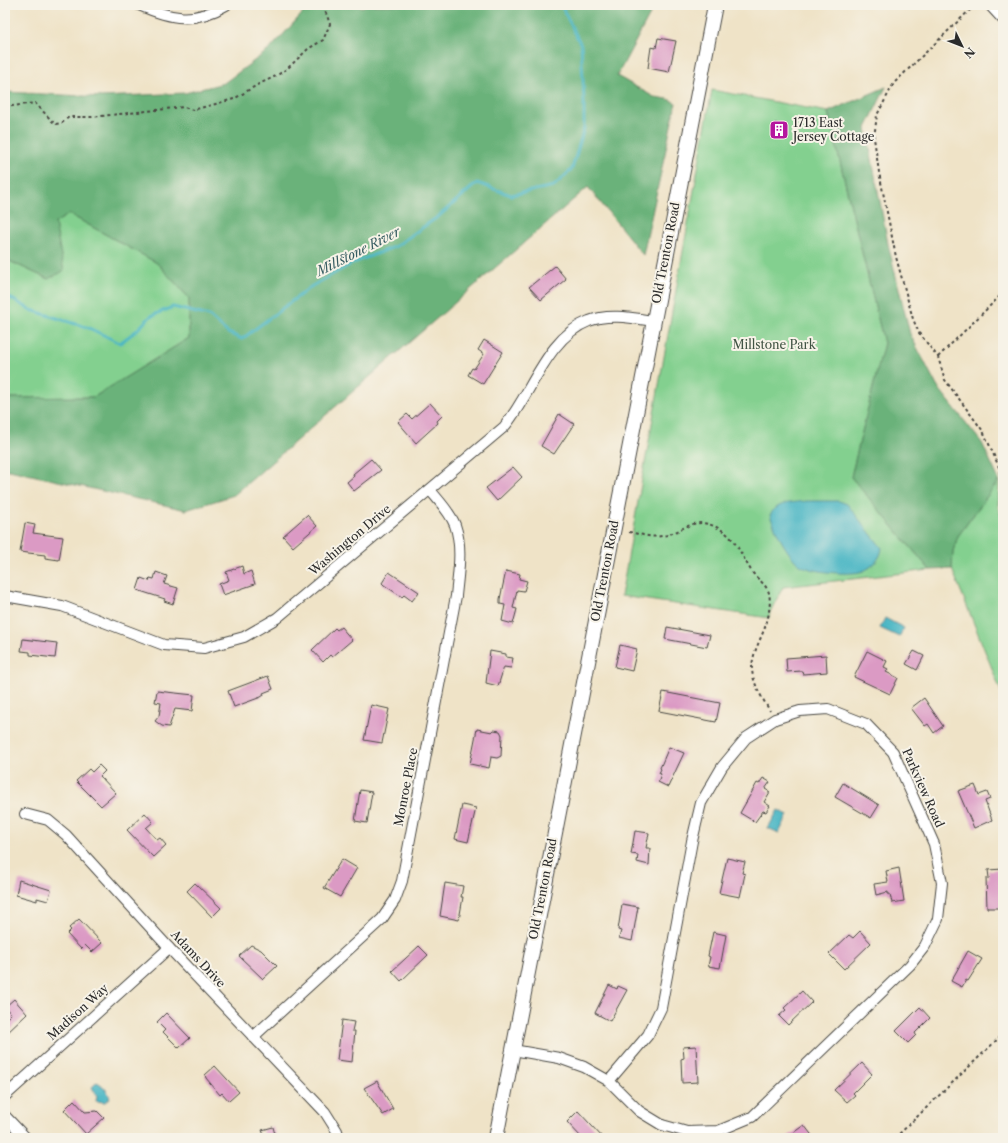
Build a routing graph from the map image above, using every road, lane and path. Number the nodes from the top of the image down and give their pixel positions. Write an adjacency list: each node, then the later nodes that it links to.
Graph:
1 (139, 5): 2 (street)
2 (226, 5)
3 (323, 5): 8 (path)
4 (715, 5): 10 (main road, Old Trenton Road)
5 (974, 5): 11 (path)
6 (991, 5): 7 (street)
7 (1003, 18)
8 (5, 107)
9 (1003, 293): 11 (path)
10 (653, 321): 12 (street, Washington Drive); 21 (main road, Old Trenton Road)
11 (938, 357): 13 (path)
12 (430, 490): 15 (street, Washington Drive); 20 (street, Monroe Place)
13 (1003, 503)
14 (629, 532): 16 (path)
15 (5, 596)
16 (775, 719): 22 (street, Parkview Road); 22 (street, Parkview Road)
17 (26, 814): 18 (street, Adams Drive)
18 (169, 948): 20 (street, Adams Drive); 23 (street, Madison Way)
19 (1003, 1034): 28 (path)
20 (253, 1037): 26 (street, Adams Drive)
21 (513, 1050): 22 (street, Parkview Road); 27 (main road, Old Trenton Road)
22 (609, 1081)
23 (5, 1096)
24 (5, 1116): 25 (street)
25 (26, 1138)
26 (339, 1138)
27 (496, 1138)
28 (895, 1138)

